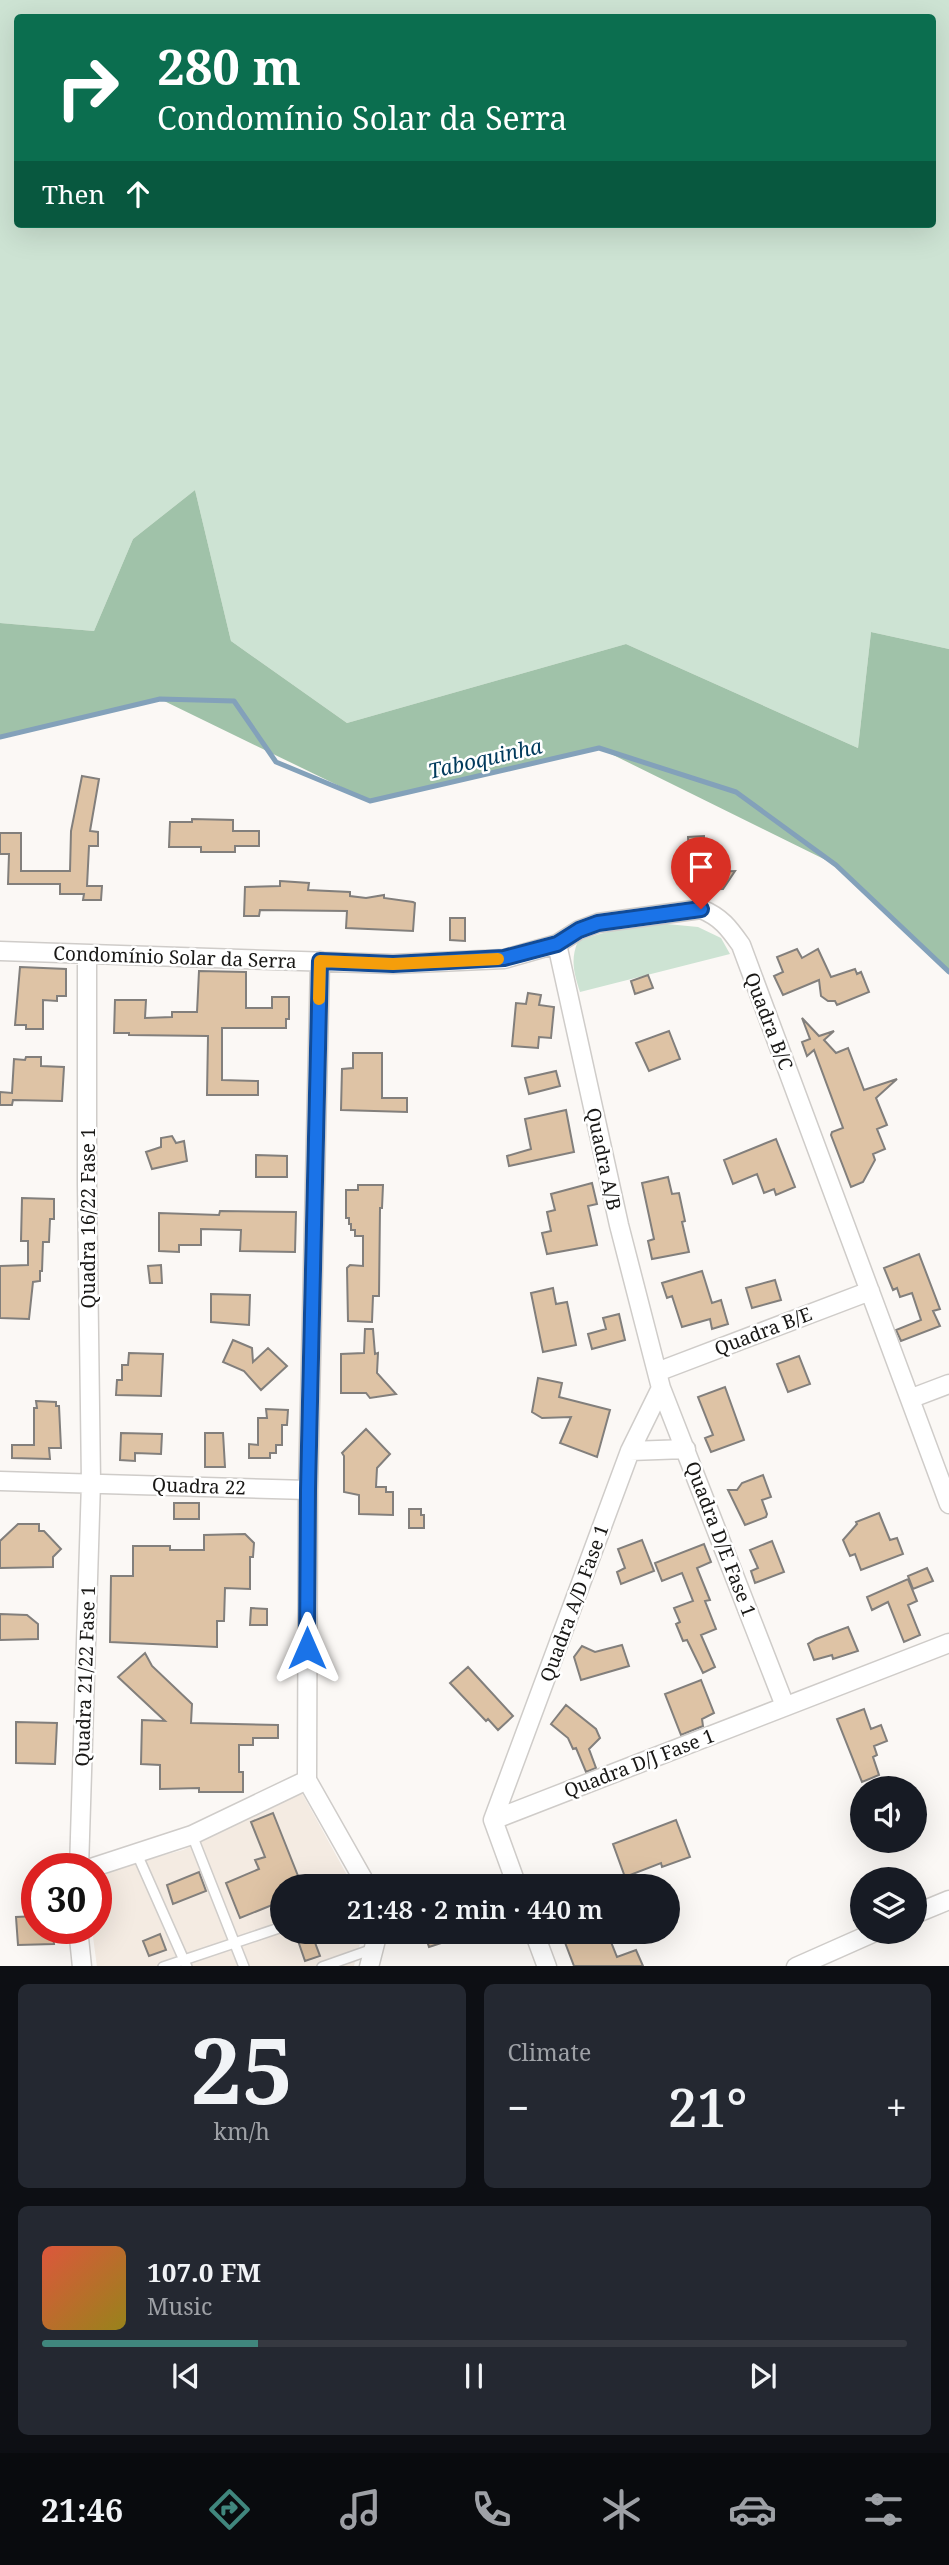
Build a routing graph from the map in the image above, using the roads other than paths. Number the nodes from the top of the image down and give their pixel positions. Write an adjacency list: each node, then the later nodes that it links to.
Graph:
1 (557, 944): 4 (street, Condomínio Solar da Serra); 5 (street, Quadra B/C); 6 (street, Quadra A/B)
2 (0, 951): 3 (street, Condomínio Solar da Serra)
3 (87, 954): 4 (street, Condomínio Solar da Serra); 12 (street, Quadra 16/22 Fase 1)
4 (320, 961): 13 (street)
5 (870, 1291): 6 (street, Quadra B/E); 8 (street, Quadra B/C)
6 (659, 1380): 9 (street, Quadra D/E Fase 1); 10 (street, Quadra A/D Fase 1)
7 (949, 1384): 8 (street)
8 (912, 1398): 14 (street, Quadra B/C)
9 (685, 1448): 10 (street); 16 (street, Quadra D/E Fase 1)
10 (630, 1451): 18 (street, Quadra A/D Fase 1)
11 (0, 1481): 12 (street, Quadra 22)
12 (91, 1482): 13 (street, Quadra 22); 20 (street, Quadra 21/22 Fase 1)
13 (308, 1490): 17 (street)
14 (949, 1504)
15 (949, 1643): 16 (street, Quadra D/J Fase 1)
16 (785, 1706): 18 (street, Quadra D/J Fase 1)
17 (307, 1780): 19 (street); 23 (street)
18 (493, 1820): 24 (street)
19 (192, 1835): 21 (street); 28 (lane)
20 (79, 1853)
21 (137, 1854): 22 (street); 33 (lane)
22 (112, 1862)
23 (360, 1874)
24 (513, 1874)
25 (949, 1900): 26 (street)
26 (927, 1909)
27 (270, 1931): 28 (lane)
28 (235, 1943): 33 (lane); 36 (lane)
29 (850, 1943): 39 (street)
30 (80, 1944): 34 (street)
31 (539, 1944): 38 (street)
32 (373, 1949): 37 (lane)
33 (185, 1963): 35 (lane)
34 (82, 1966)
35 (163, 1966)
36 (244, 1966)
37 (322, 1966)
38 (547, 1966)
39 (796, 1966)

